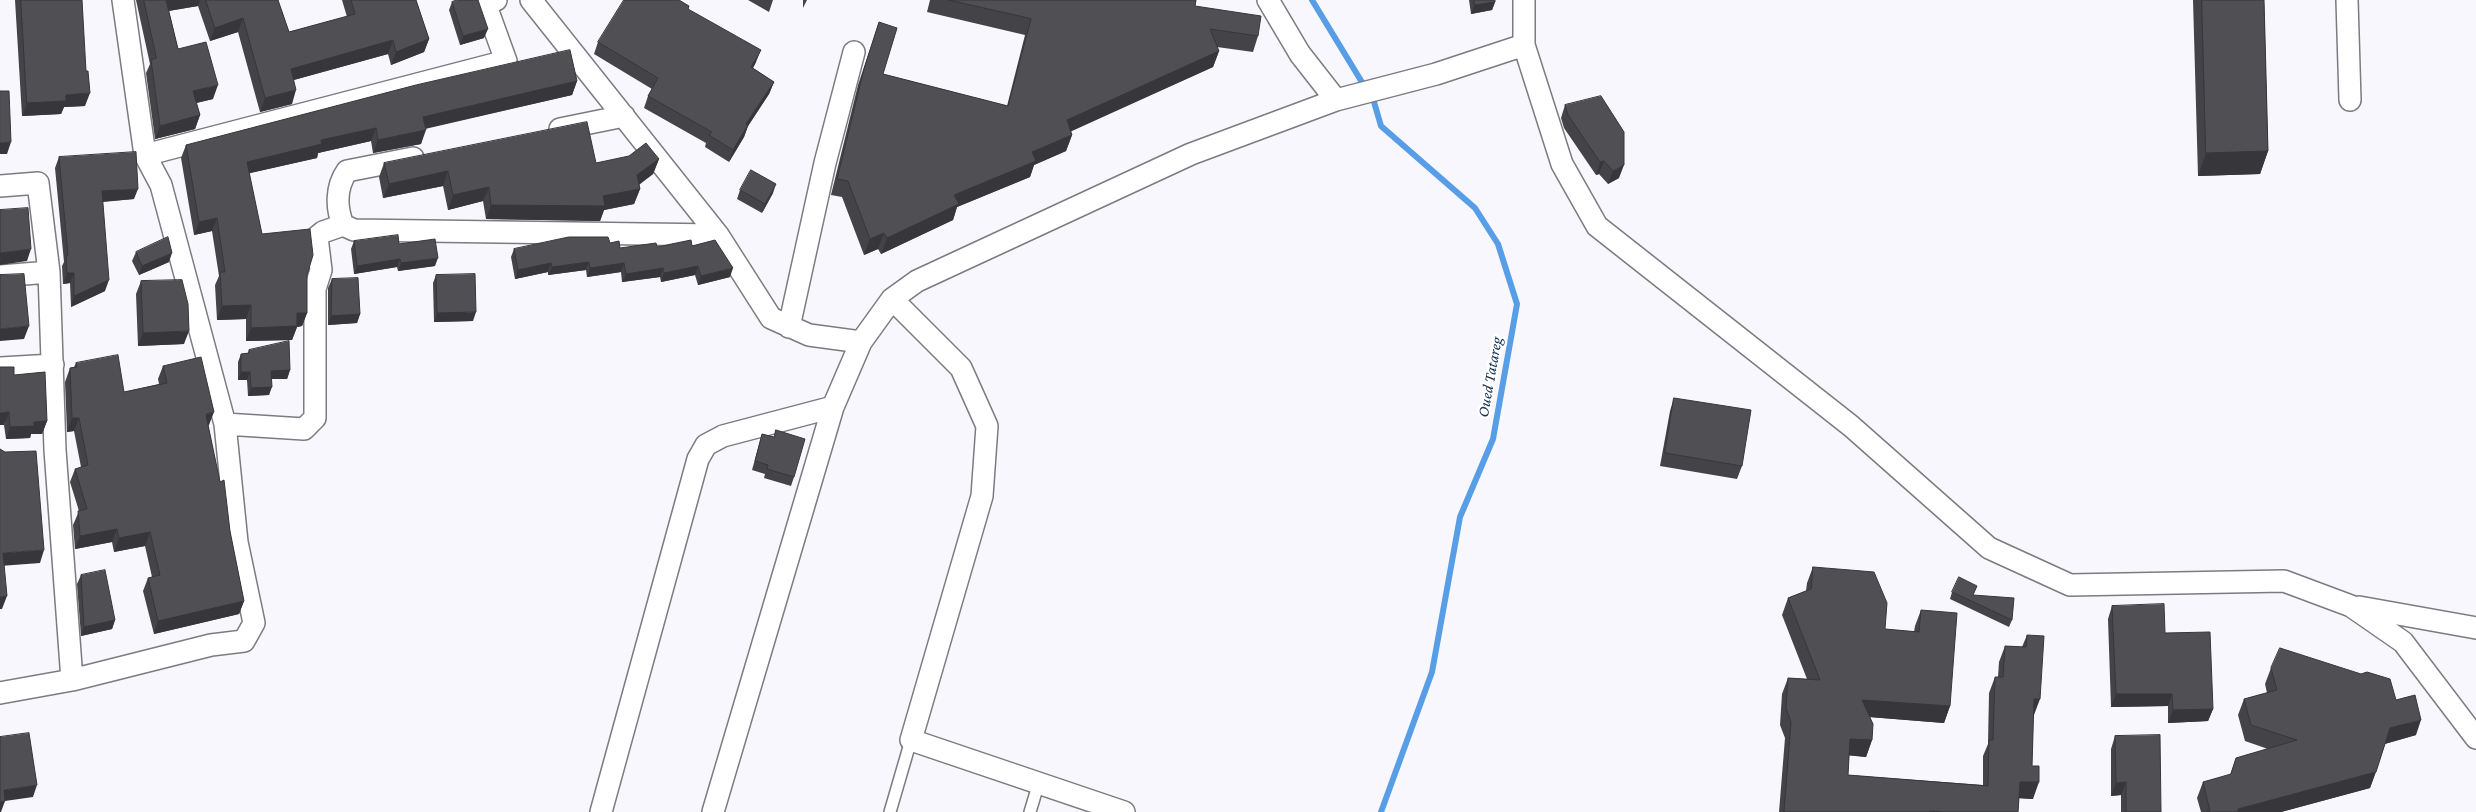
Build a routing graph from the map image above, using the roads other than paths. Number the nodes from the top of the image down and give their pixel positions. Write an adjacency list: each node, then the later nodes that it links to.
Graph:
1 (123, 0): 14 (street)
2 (496, 0): 14 (street)
3 (531, 0): 11 (street)
4 (1268, 0): 9 (street)
5 (1524, 0): 7 (street)
6 (2347, 0): 10 (street)
7 (1524, 45): 9 (street); 27 (street)
8 (854, 52): 21 (street)
9 (1336, 100): 20 (street)
10 (2350, 100)
11 (624, 116): 12 (street); 17 (street)
12 (538, 133)
13 (433, 154): 16 (street)
14 (145, 155): 26 (street)
15 (0, 186): 18 (street)
16 (343, 225): 17 (street); 26 (street)
17 (718, 235): 21 (street)
18 (49, 272): 19 (street); 23 (street)
19 (0, 276)
20 (892, 299): 22 (street); 32 (street)
21 (789, 327): 22 (street)
22 (861, 342): 25 (street)
23 (53, 365): 24 (street); 29 (street)
24 (0, 368)
25 (833, 407): 34 (street); 35 (street)
26 (225, 424): 29 (street)
27 (2351, 606): 28 (street); 31 (street)
28 (2476, 628)
29 (72, 680): 30 (street)
30 (0, 694)
31 (2476, 738)
32 (911, 740): 33 (street); 36 (lane)
33 (1039, 782): 37 (lane); 38 (street)
34 (601, 812)
35 (713, 812)
36 (890, 812)
37 (1030, 812)
38 (1124, 812)

